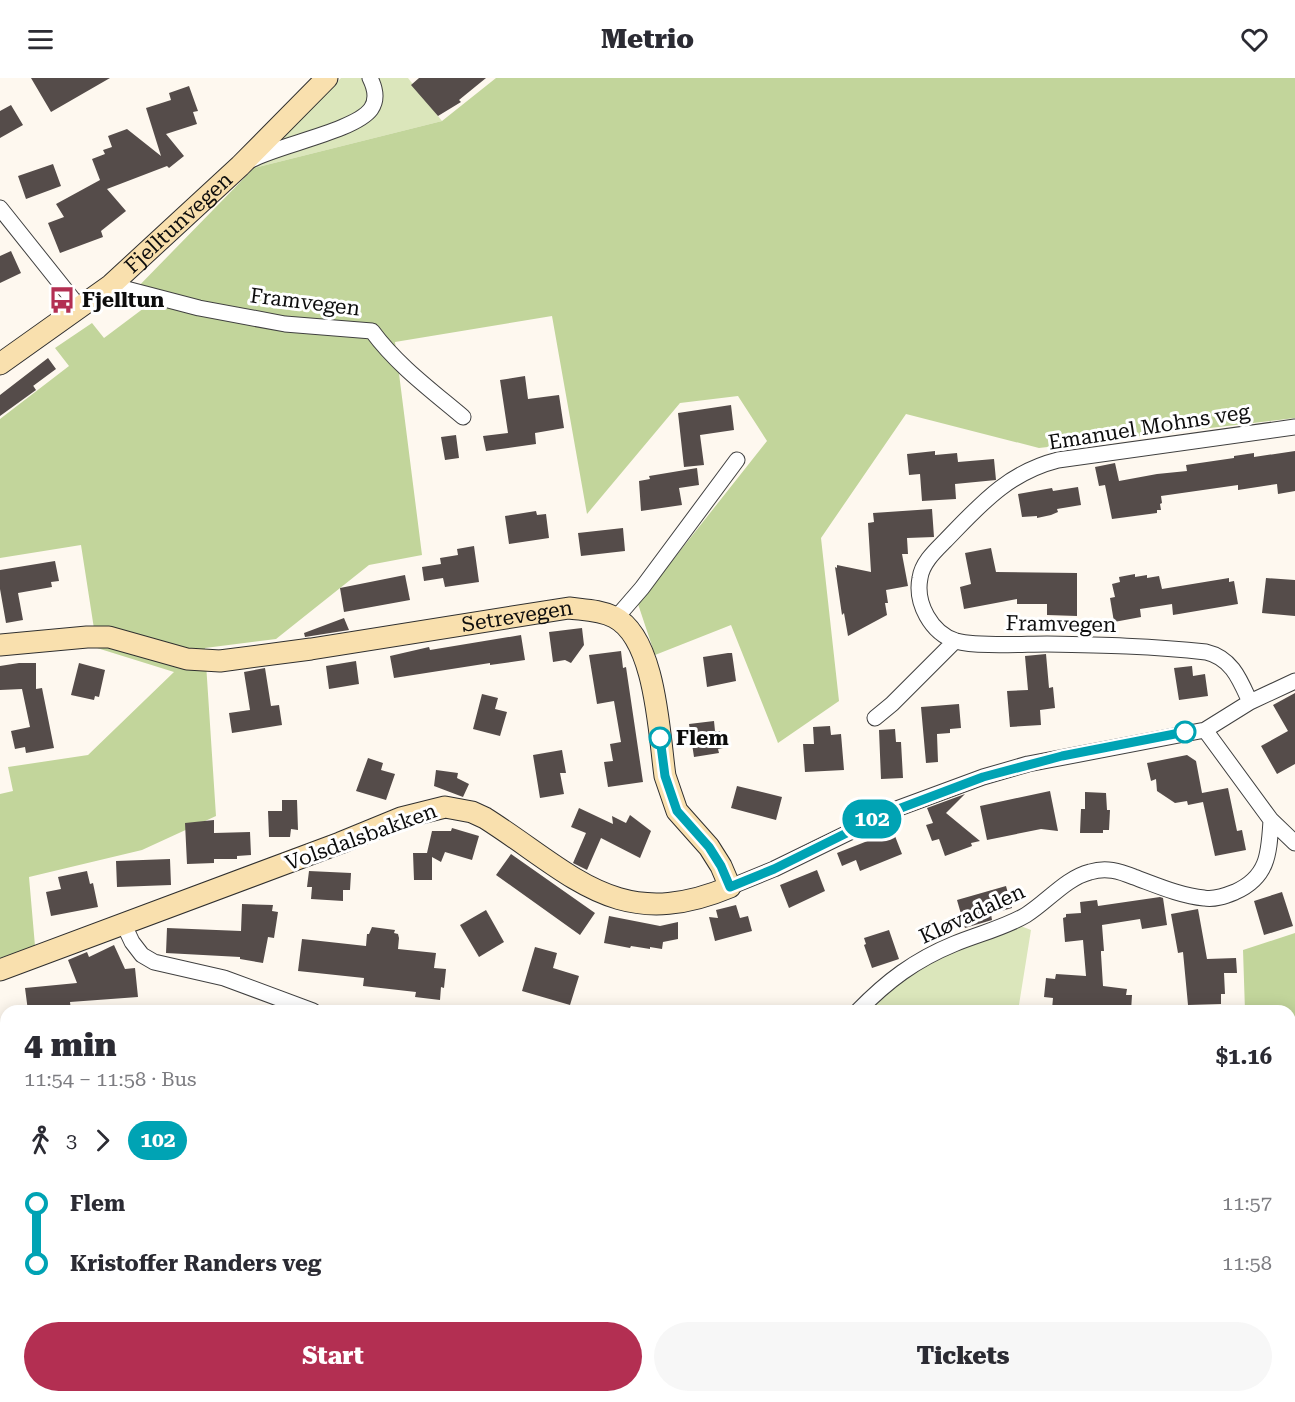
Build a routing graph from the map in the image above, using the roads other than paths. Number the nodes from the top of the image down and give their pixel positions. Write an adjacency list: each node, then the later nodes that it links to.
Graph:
1 (327, 78): 3 (street, Fjelltunvegen)
2 (370, 78): 3 (street, Fjelltunvegen)
3 (240, 166): 5 (street, Fjelltunvegen)
4 (0, 208): 6 (street)
5 (111, 285): 6 (street, Fjelltunvegen); 8 (street, Framvegen)
6 (79, 307): 7 (street, Fjelltunvegen)
7 (0, 364)
8 (463, 417)
9 (1295, 427): 12 (street, Emanuel Mohns veg)
10 (737, 460): 11 (street)
11 (616, 618): 13 (street, Setrevegen); 20 (street, Setrevegen)
12 (955, 640): 15 (street, Framvegen); 16 (street)
13 (0, 645)
14 (1295, 681): 15 (street, Volsdalsbakken)
15 (1250, 702): 17 (street, Volsdalsbakken)
16 (875, 718)
17 (1205, 730): 18 (street); 20 (street, Volsdalsbakken)
18 (1271, 820): 19 (street); 24 (street, Kløvadalen)
19 (1295, 843)
20 (730, 887): 21 (street, Volsdalsbakken)
21 (124, 925): 22 (street, Volsdalsbakken); 23 (street)
22 (0, 970)
23 (297, 1005)
24 (864, 1005)

